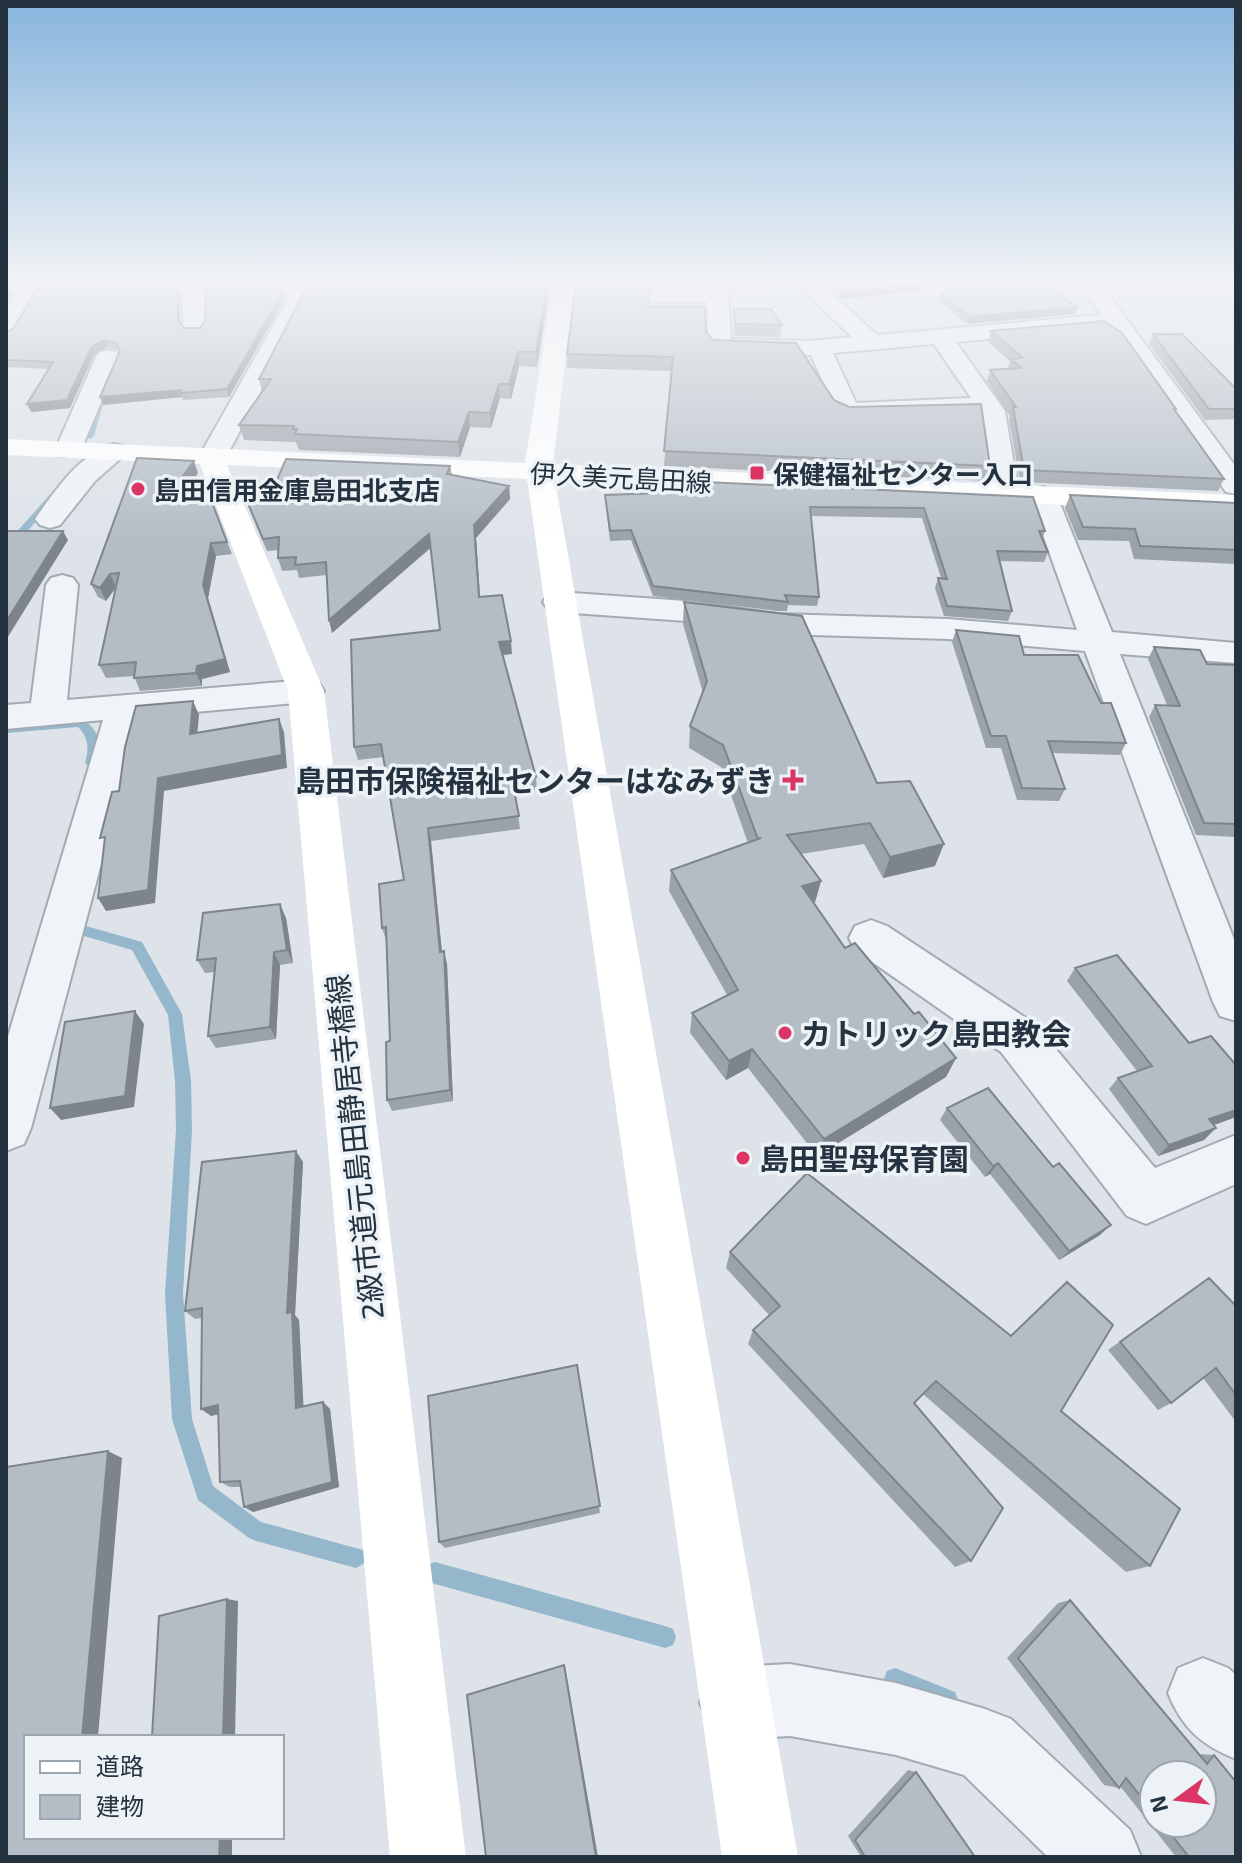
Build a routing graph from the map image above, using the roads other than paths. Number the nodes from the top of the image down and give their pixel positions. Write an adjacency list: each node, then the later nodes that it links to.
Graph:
1 (104, 366): 9 (street)
2 (263, 366): 11 (street)
3 (552, 366): 12 (street)
4 (827, 366): 7 (street)
5 (961, 366): 7 (street)
6 (1148, 366): 13 (street)
7 (988, 405): 14 (street)
8 (6, 447): 9 (street, 伊久美元島田線)
9 (68, 450): 10 (street, 伊久美元島田線)
10 (114, 452): 11 (street, 伊久美元島田線); 17 (street)
11 (214, 455): 12 (street, 伊久美元島田線); 22 (street, 2級市道元島田静居寺橋線)
12 (540, 474): 14 (street, 伊久美元島田線); 19 (street)
13 (1236, 486)
14 (1005, 494): 15 (street, 伊久美元島田線)
15 (1043, 496): 16 (street, 伊久美元島田線); 20 (street)
16 (1236, 504)
17 (50, 519)
18 (62, 585): 24 (street)
19 (559, 602): 20 (street); 30 (street)
20 (1098, 644): 21 (street); 27 (street)
21 (1236, 653)
22 (306, 691): 23 (street); 31 (street, 2級市道元島田静居寺橋線)
23 (125, 707): 24 (street); 28 (street)
24 (48, 713): 25 (street)
25 (6, 717)
26 (871, 938): 29 (street)
27 (1236, 1002)
28 (6, 1128)
29 (1236, 1159)
30 (736, 1703): 32 (street); 33 (street)
31 (428, 1857)
32 (760, 1857)
33 (1103, 1857)

